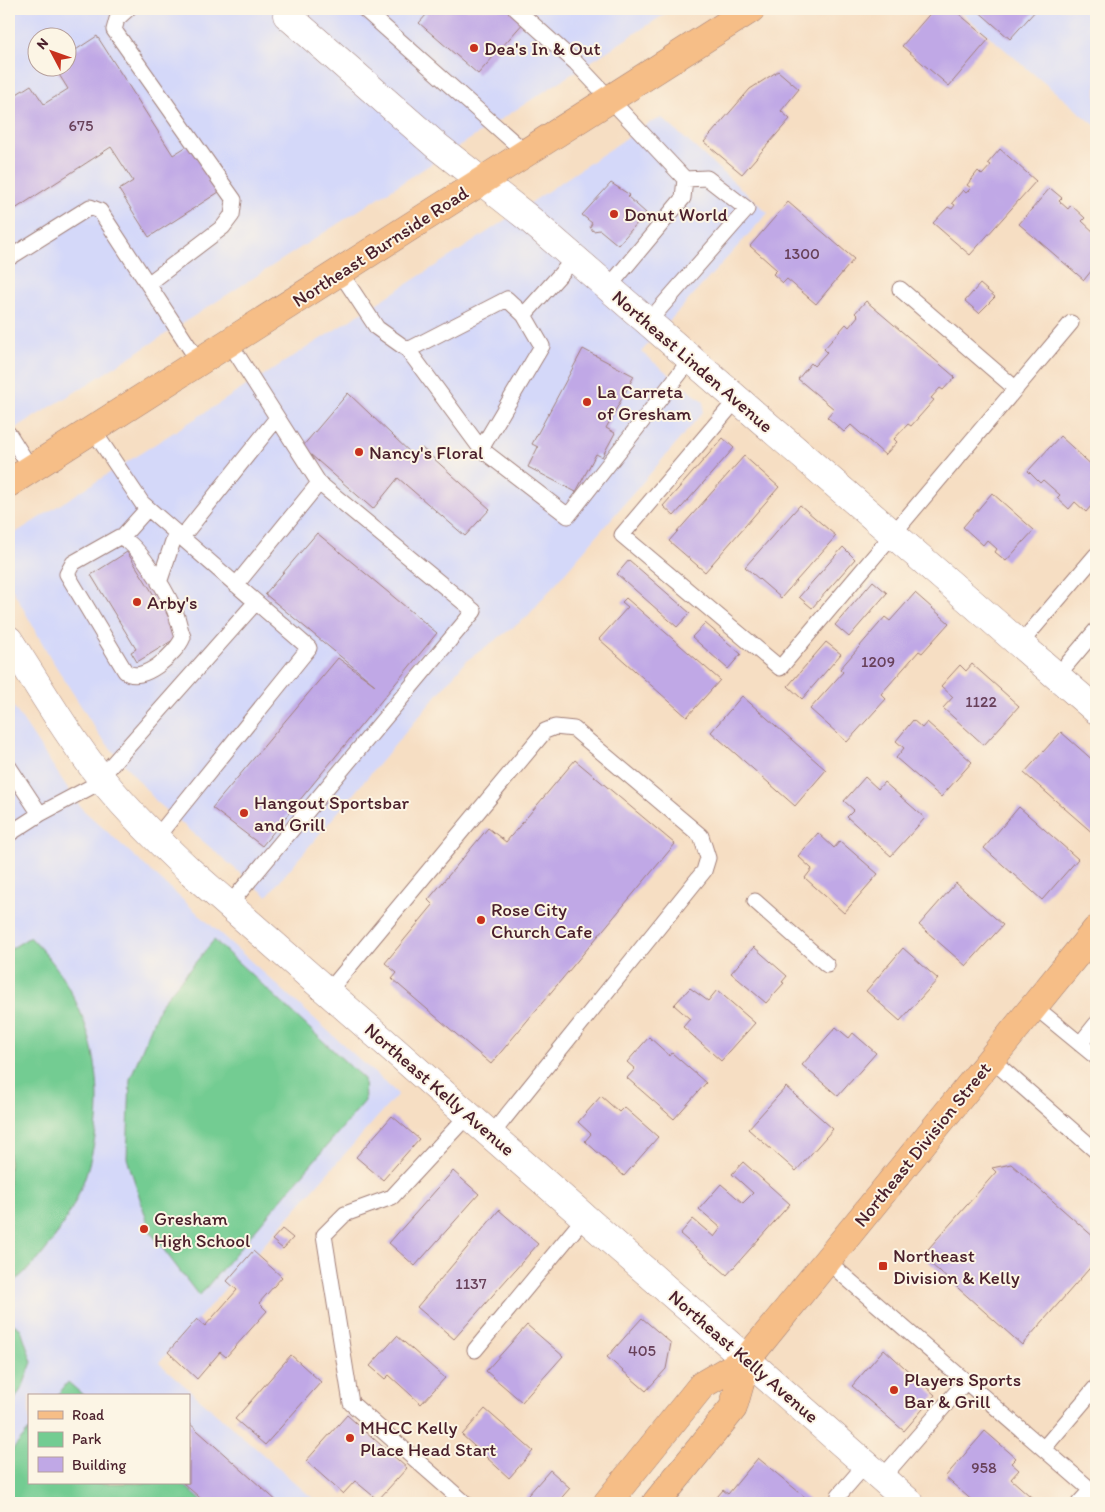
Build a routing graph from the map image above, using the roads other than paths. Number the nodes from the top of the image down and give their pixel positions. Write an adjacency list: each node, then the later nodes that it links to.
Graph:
1 (128, 9): 13 (lane)
2 (364, 9): 7 (lane)
3 (516, 9): 6 (lane)
4 (751, 9): 6 (main road, Northeast Burnside Road)
5 (280, 12): 9 (street, Northeast Linden Avenue)
6 (611, 99): 7 (main road, Northeast Burnside Road); 8 (lane)
7 (526, 153): 9 (main road, Northeast Burnside Road)
8 (685, 179): 14 (lane); 17 (lane)
9 (482, 181): 11 (street, Northeast Linden Avenue); 12 (main road, Northeast Burnside Road)
10 (9, 258): 13 (lane)
11 (575, 258): 14 (street, Northeast Linden Avenue); 16 (lane)
12 (340, 272): 19 (main road, Northeast Burnside Road); 20 (lane)
13 (148, 284): 22 (lane)
14 (608, 288): 17 (street, Northeast Linden Avenue)
15 (900, 289): 23 (lane)
16 (524, 315): 20 (lane); 28 (lane)
17 (648, 322): 21 (street, Northeast Linden Avenue)
18 (1071, 323): 23 (lane)
19 (229, 342): 22 (main road, Northeast Burnside Road); 25 (lane)
20 (408, 350): 28 (lane)
21 (691, 359): 24 (street, Northeast Linden Avenue); 28 (lane)
22 (199, 362): 26 (main road, Northeast Burnside Road)
23 (1016, 388): 33 (lane)
24 (737, 399): 33 (street, Northeast Linden Avenue); 33 (lane)
25 (277, 418): 31 (lane); 34 (lane)
26 (93, 430): 29 (main road, Northeast Burnside Road); 32 (lane)
27 (9, 434): 29 (lane)
28 (481, 449)
29 (31, 469): 30 (main road, Northeast Burnside Road)
30 (9, 483)
31 (319, 483): 38 (lane); 51 (lane)
32 (148, 508): 34 (lane); 35 (lane)
33 (893, 534): 42 (street, Northeast Linden Avenue)
34 (179, 535): 37 (lane); 38 (lane)
35 (122, 537): 37 (lane); 37 (lane)
36 (1096, 555): 42 (lane)
37 (159, 583)
38 (236, 585): 39 (lane)
39 (256, 602): 46 (lane); 49 (lane)
40 (1096, 630): 43 (lane)
41 (9, 640): 46 (street, Northeast Kelly Avenue)
42 (1020, 644): 43 (street, Northeast Linden Avenue)
43 (1057, 676): 44 (street, Northeast Linden Avenue)
44 (1096, 710)
45 (9, 767): 47 (lane)
46 (102, 779): 47 (lane); 49 (street, Northeast Kelly Avenue)
47 (40, 814): 48 (lane)
48 (9, 834)
49 (156, 838): 51 (street, Northeast Kelly Avenue)
50 (755, 901): 53 (lane)
51 (229, 905): 54 (street, Northeast Kelly Avenue)
52 (1096, 930): 55 (main road, Northeast Division Street)
53 (827, 965)
54 (328, 992): 60 (street, Northeast Kelly Avenue); 61 (lane)
55 (1034, 1006): 57 (lane); 59 (main road, Northeast Division Street)
56 (1096, 1024): 57 (lane)
57 (1080, 1044): 58 (lane)
58 (1096, 1057)
59 (991, 1060): 62 (lane); 64 (main road, Northeast Division Street)
60 (468, 1115): 61 (street, Northeast Kelly Avenue); 71 (lane)
61 (491, 1134): 63 (street, Northeast Kelly Avenue)
62 (1096, 1151)
63 (585, 1217): 65 (lane); 66 (street, Northeast Kelly Avenue)
64 (827, 1262): 66 (main road, Northeast Division Street); 67 (lane)
65 (475, 1350)
66 (747, 1359): 70 (street, Northeast Kelly Avenue); 72 (main road, Northeast Division Street); 73 (main road, Northeast Division Street)
67 (966, 1381): 69 (lane); 70 (lane)
68 (1096, 1387): 69 (lane)
69 (1044, 1448): 76 (lane)
70 (874, 1471): 74 (lane); 75 (street, Northeast Kelly Avenue)
71 (465, 1503)
72 (607, 1503)
73 (657, 1503)
74 (841, 1503)
75 (910, 1503)
76 (1079, 1503)

